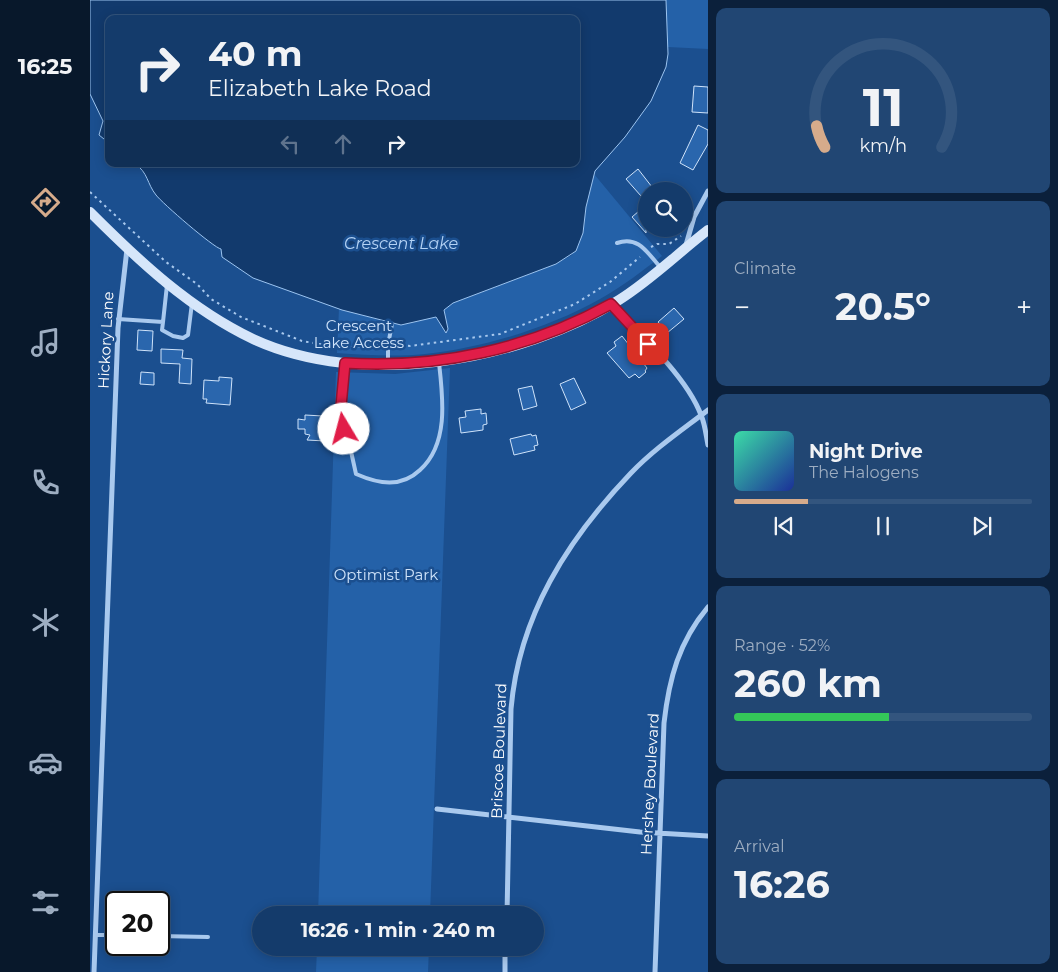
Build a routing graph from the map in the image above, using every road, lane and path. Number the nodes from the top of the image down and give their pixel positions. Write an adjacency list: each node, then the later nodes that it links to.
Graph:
1 (708, 191): 4 (street)
2 (90, 192): 19 (path)
3 (90, 212): 9 (street)
4 (693, 220)
5 (708, 230): 10 (street)
6 (678, 237): 11 (path)
7 (688, 237): 10 (street)
8 (617, 243): 11 (lane)
9 (127, 248): 13 (street); 16 (street, Hickory Lane)
10 (685, 248): 12 (street)
11 (646, 251): 12 (lane); 19 (path)
12 (661, 268): 15 (street)
13 (167, 283): 14 (street); 17 (lane)
14 (192, 302): 17 (lane); 21 (street)
15 (611, 304): 20 (street); 24 (street)
16 (118, 319): 17 (lane); 32 (street, Hickory Lane)
17 (163, 322)
18 (392, 324): 19 (lane)
19 (388, 345): 22 (lane)
20 (439, 361): 21 (lane); 22 (street)
21 (345, 363): 22 (street)
22 (388, 364)
23 (708, 410): 24 (street, Briscoe Boulevard)
24 (702, 415): 25 (street); 28 (street, Briscoe Boulevard)
25 (708, 445)
26 (708, 607): 29 (street, Hershey Boulevard)
27 (437, 809): 28 (street)
28 (510, 818): 29 (street); 31 (street, Briscoe Boulevard)
29 (659, 834): 30 (street); 39 (street, Hershey Boulevard)
30 (708, 836)
31 (507, 906)
32 (96, 935): 33 (lane); 37 (street, Hickory Lane)
33 (105, 935)
34 (170, 936): 35 (lane)
35 (208, 937)
36 (506, 956): 38 (street)
37 (93, 971)
38 (505, 972)
39 (655, 972)

